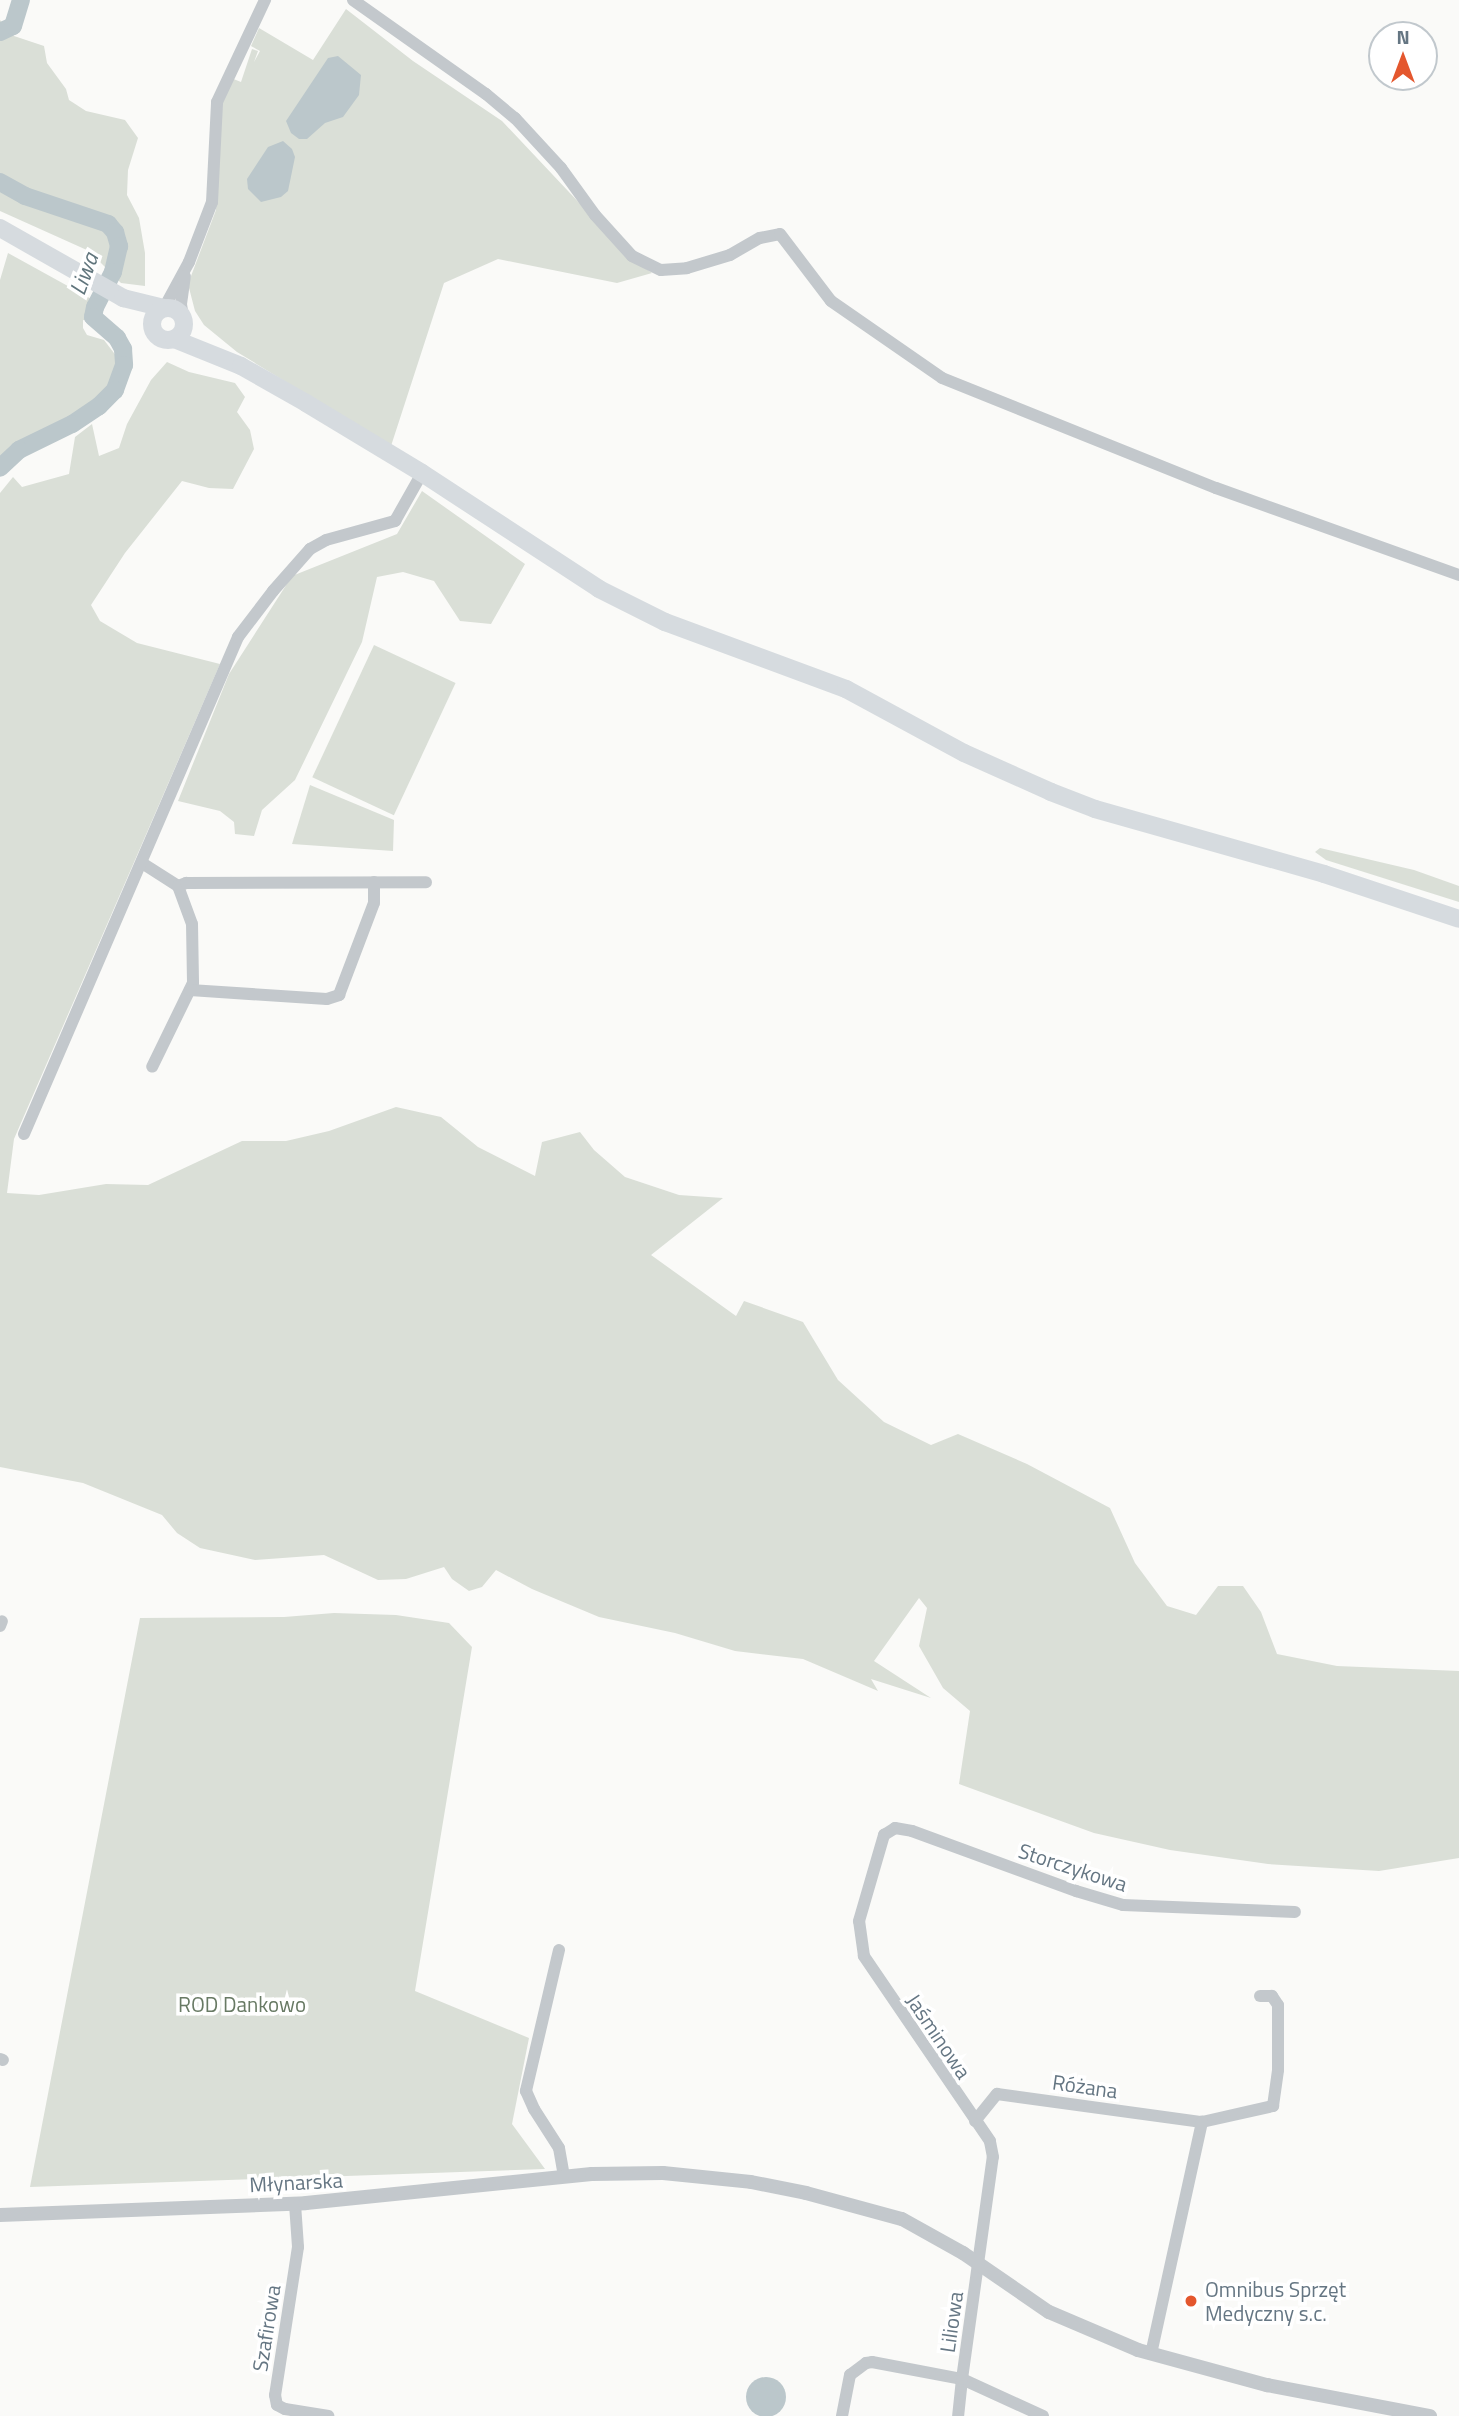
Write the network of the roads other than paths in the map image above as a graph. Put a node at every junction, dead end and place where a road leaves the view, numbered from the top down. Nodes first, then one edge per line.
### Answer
1 (265, 0) edge
2 (353, 0) edge
3 (0, 228) edge
4 (188, 262) junction
5 (123, 298) junction
6 (164, 308) junction
7 (183, 317) junction
8 (152, 324) junction
9 (174, 338) junction
10 (240, 366) junction
11 (422, 473) junction
12 (1459, 575) edge
13 (142, 863) junction
14 (374, 882) junction
15 (426, 882) dead end
16 (178, 886) junction
17 (1459, 919) edge
18 (190, 990) junction
19 (152, 1067) dead end
20 (24, 1134) dead end
21 (888, 1829) joint
22 (1295, 1912) dead end
23 (559, 1950) dead end
24 (1260, 1996) dead end
25 (975, 2121) junction
26 (1202, 2122) junction
27 (564, 2177) junction
28 (295, 2204) junction
29 (0, 2215) edge
30 (978, 2264) junction
31 (1151, 2354) junction
32 (962, 2379) junction
33 (328, 2416) edge
34 (842, 2416) edge
35 (958, 2416) edge
36 (1043, 2416) edge
37 (1430, 2416) edge

1 - 4 street
2 - 12 street
3 - 5 main road
4 - 6 street
4 - 7 street
5 - 6 main road
5 - 8 main road
6 - 7 main road
6 - 8 main road
7 - 9 main road
7 - 10 main road
8 - 9 main road
9 - 10 main road
10 - 11 main road
11 - 13 street
11 - 17 main road
13 - 16 street
13 - 20 street
14 - 15 street
14 - 16 street
14 - 18 street
16 - 18 street
18 - 19 street
21 - 22 street, Storczykowa
21 - 25 street, Jaśminowa
23 - 27 street
24 - 26 street, Różana
25 - 26 street, Różana
25 - 30 street, Jaśminowa
26 - 31 street
27 - 28 street, Młynarska
27 - 30 street, Młynarska
28 - 29 street, Młynarska
28 - 33 street, Szafirowa
30 - 31 street, Młynarska
30 - 32 street, Liliowa
31 - 37 street, Młynarska
32 - 34 street
32 - 35 street
32 - 36 street, Liliowa

